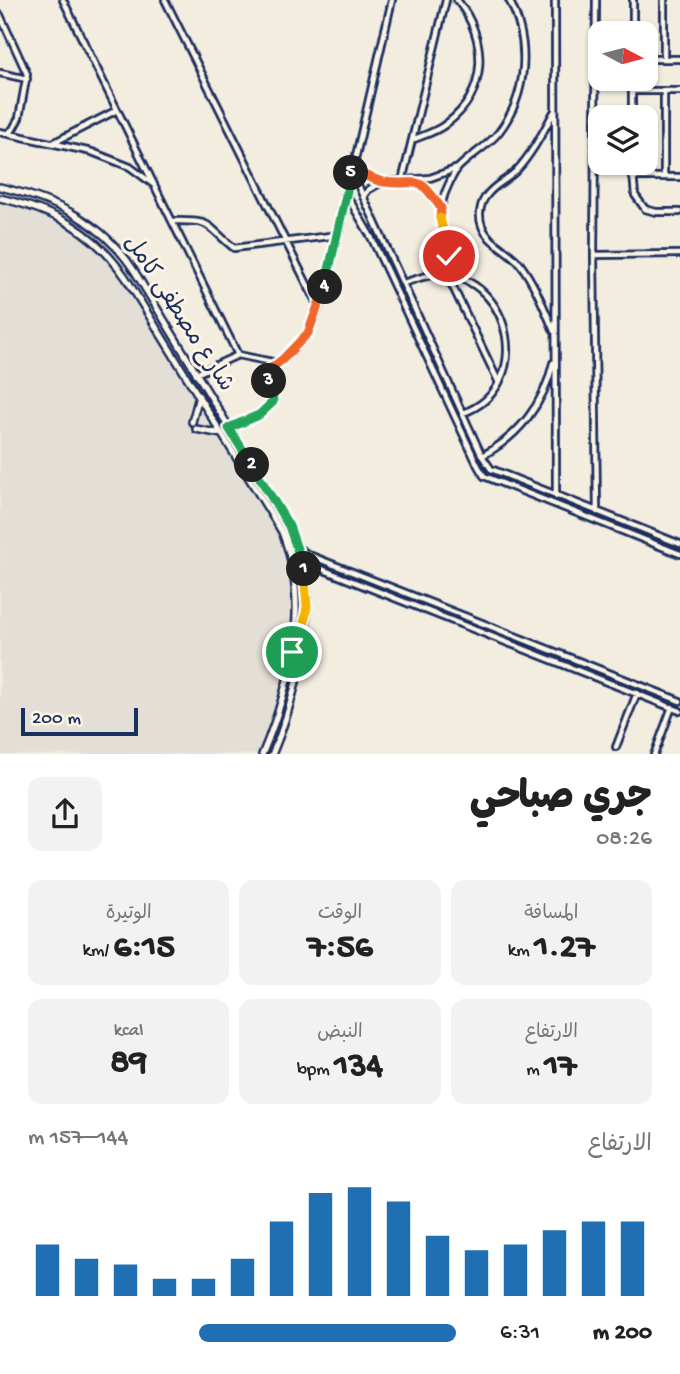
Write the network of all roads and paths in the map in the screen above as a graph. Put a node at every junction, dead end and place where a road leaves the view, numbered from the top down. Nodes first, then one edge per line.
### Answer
1 (63, 0) edge
2 (165, 0) edge
3 (392, 0) edge
4 (446, 0) edge
5 (457, 0) edge
6 (509, 0) edge
7 (555, 0) edge
8 (596, 0) edge
9 (633, 0) edge
10 (664, 0) edge
11 (0, 15) edge
12 (633, 21) edge
13 (658, 59) edge
14 (664, 59) junction
15 (680, 59) edge
16 (0, 73) edge
17 (27, 79) junction
18 (658, 90) edge
19 (664, 90) junction
20 (680, 90) edge
21 (632, 91) edge
22 (632, 105) edge
23 (556, 109) junction
24 (117, 110) junction
25 (0, 132) edge
26 (7, 133) junction
27 (411, 140) junction
28 (52, 144) junction
29 (458, 168) junction
30 (352, 171) junction
31 (632, 177) joint
32 (664, 177) junction
33 (680, 177) edge
34 (402, 181) junction
35 (415, 181) junction
36 (383, 182) junction
37 (153, 185) junction
38 (0, 187) edge
39 (28, 194) junction
40 (346, 194) junction
41 (363, 197) junction
42 (0, 198) edge
43 (26, 204) junction
44 (441, 208) junction
45 (680, 212) edge
46 (172, 221) junction
47 (338, 235) junction
48 (286, 240) junction
49 (680, 254) edge
50 (594, 255) junction
51 (449, 256) junction
52 (441, 274) junction
53 (466, 280) junction
54 (403, 283) junction
55 (319, 308) junction
56 (556, 335) junction
57 (556, 353) junction
58 (238, 355) junction
59 (277, 363) junction
60 (196, 374) junction
61 (500, 383) junction
62 (199, 396) junction
63 (217, 407) junction
64 (209, 412) junction
65 (221, 414) junction
66 (463, 414) junction
67 (213, 419) junction
68 (192, 422) dead end
69 (229, 428) junction
70 (195, 429) dead end
71 (222, 434) junction
72 (482, 456) junction
73 (556, 496) junction
74 (597, 512) junction
75 (680, 544) edge
76 (298, 548) junction
77 (680, 554) edge
78 (303, 566) junction
79 (290, 663) junction
80 (298, 665) junction
81 (637, 693) junction
82 (680, 701) edge
83 (672, 707) junction
84 (680, 710) edge
85 (616, 747) dead end
86 (262, 754) edge
87 (272, 754) edge
88 (654, 754) edge

1 - 24 street
2 - 48 street
3 - 30 street
4 - 27 street
5 - 27 street
6 - 29 street
7 - 23 street
8 - 50 street
9 - 12 street
10 - 14 street
11 - 17 street
13 - 14 street
14 - 15 street
16 - 17 street
17 - 26 street
18 - 19 street
19 - 20 street
19 - 32 street
21 - 22 street
23 - 56 street
23 - 56 street
24 - 28 street
24 - 37 street
25 - 26 street
26 - 28 street
27 - 34 street
28 - 37 street
29 - 35 street
29 - 44 street
30 - 36 street
30 - 40 street
30 - 41 street
31 - 32 street
31 - 45 street
32 - 33 street
34 - 35 street
34 - 36 street
35 - 44 street
36 - 41 street
37 - 46 street
38 - 39 street, شارع مصطفى كامل
39 - 43 street
39 - 60 street, شارع مصطفى كامل
40 - 47 street
40 - 77 street
41 - 54 street
42 - 43 street, شارع مصطفى كامل
43 - 62 street, شارع مصطفى كامل
44 - 51 street
46 - 48 street
46 - 58 street
47 - 48 street
47 - 55 street
48 - 55 street
49 - 50 street
50 - 74 street
51 - 52 street
51 - 53 street
52 - 53 street
52 - 54 street
52 - 61 street
53 - 61 street
54 - 66 street
55 - 59 street
56 - 57 street
57 - 72 street
57 - 73 street
58 - 59 street
58 - 60 street
59 - 69 street
60 - 63 street, شارع مصطفى كامل
61 - 66 street
62 - 64 street, شارع مصطفى كامل
62 - 68 street
63 - 64 street
63 - 65 street, شارع مصطفى كامل
64 - 67 street, شارع مصطفى كامل
65 - 67 street
65 - 69 street, شارع مصطفى كامل
66 - 72 street
67 - 71 street, شارع مصطفى كامل
69 - 76 street, شارع مصطفى كامل
70 - 71 street
71 - 79 street, شارع مصطفى كامل
72 - 73 street
73 - 74 street
74 - 75 street
76 - 78 street, شارع مصطفى كامل
76 - 82 street
78 - 80 street, شارع مصطفى كامل
78 - 81 street
79 - 80 street
79 - 86 street, شارع مصطفى كامل
80 - 87 street, شارع مصطفى كامل
81 - 83 street
81 - 85 street
83 - 84 street
83 - 88 street

